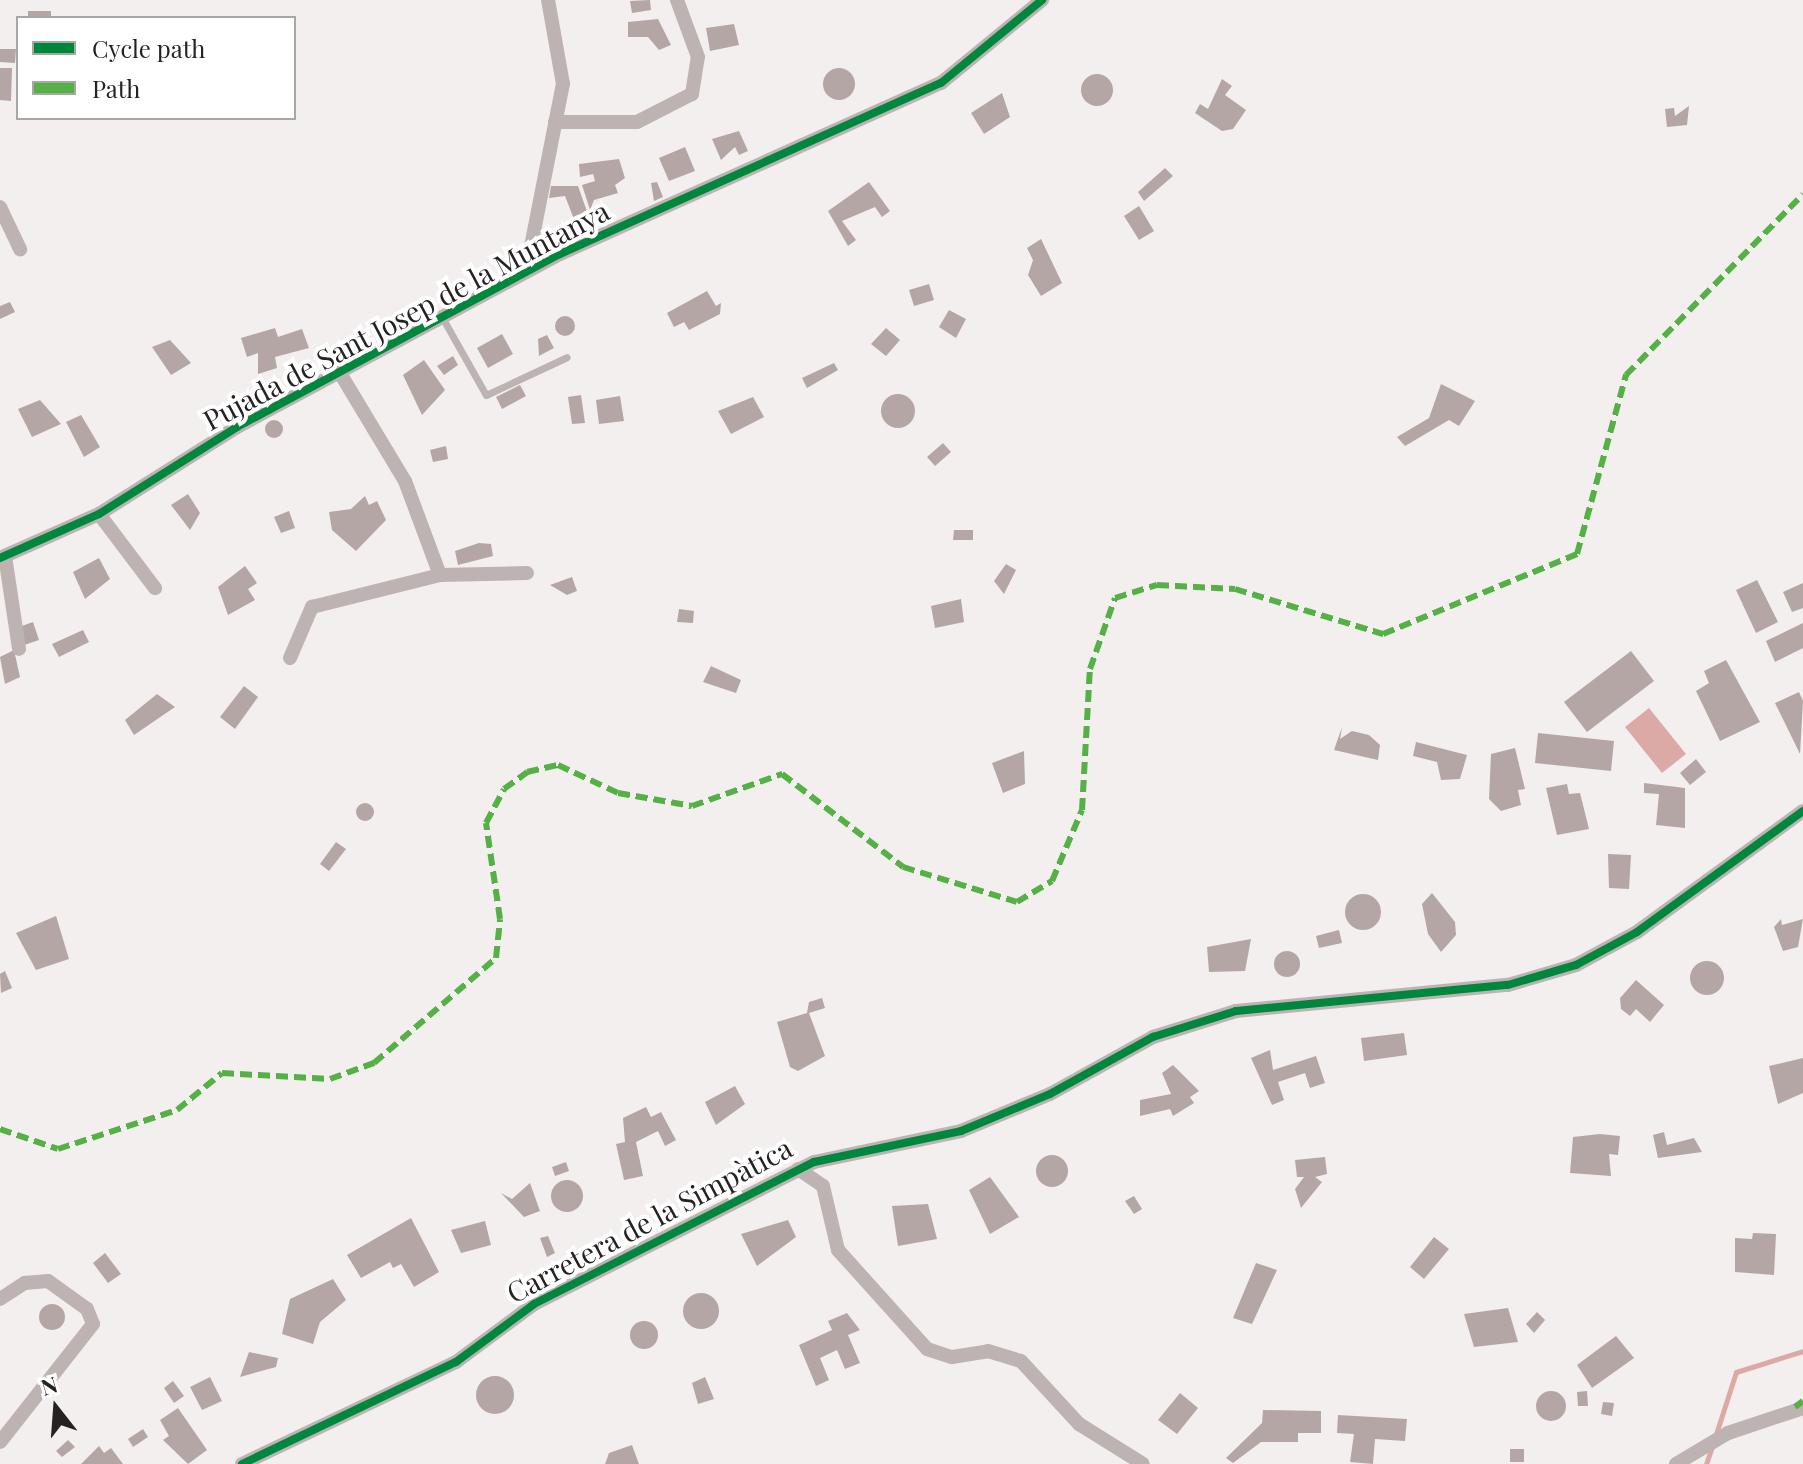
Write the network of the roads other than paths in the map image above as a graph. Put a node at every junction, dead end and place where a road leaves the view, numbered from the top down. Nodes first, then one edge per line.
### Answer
1 (548, 0) edge
2 (677, 0) edge
3 (1042, 0) edge
4 (555, 122) junction
5 (0, 207) edge
6 (20, 249) dead end
7 (526, 272) junction
8 (443, 319) junction
9 (567, 357) dead end
10 (340, 373) junction
11 (99, 514) junction
12 (3, 557) edge
13 (527, 573) dead end
14 (440, 575) junction
15 (155, 588) dead end
16 (19, 649) dead end
17 (290, 658) dead end
18 (1803, 811) edge
19 (798, 1169) junction
20 (0, 1299) edge
21 (1803, 1408) edge
22 (0, 1442) edge
23 (242, 1464) edge
24 (1143, 1464) edge
25 (1676, 1464) edge

1 - 4 street
2 - 4 street
3 - 7 street, Pujada de Sant Josep de la Muntanya
4 - 7 street
5 - 6 street
7 - 8 street, Pujada de Sant Josep de la Muntanya
8 - 9 lane
8 - 10 street, Pujada de Sant Josep de la Muntanya
10 - 11 street, Pujada de Sant Josep de la Muntanya
10 - 14 street
11 - 12 street, Pujada de Sant Josep de la Muntanya
11 - 15 street
12 - 16 street
13 - 14 street
14 - 17 street
18 - 19 street, Carretera de la Simpàtica
19 - 23 street, Carretera de la Simpàtica
19 - 24 street
20 - 22 street
21 - 25 street

